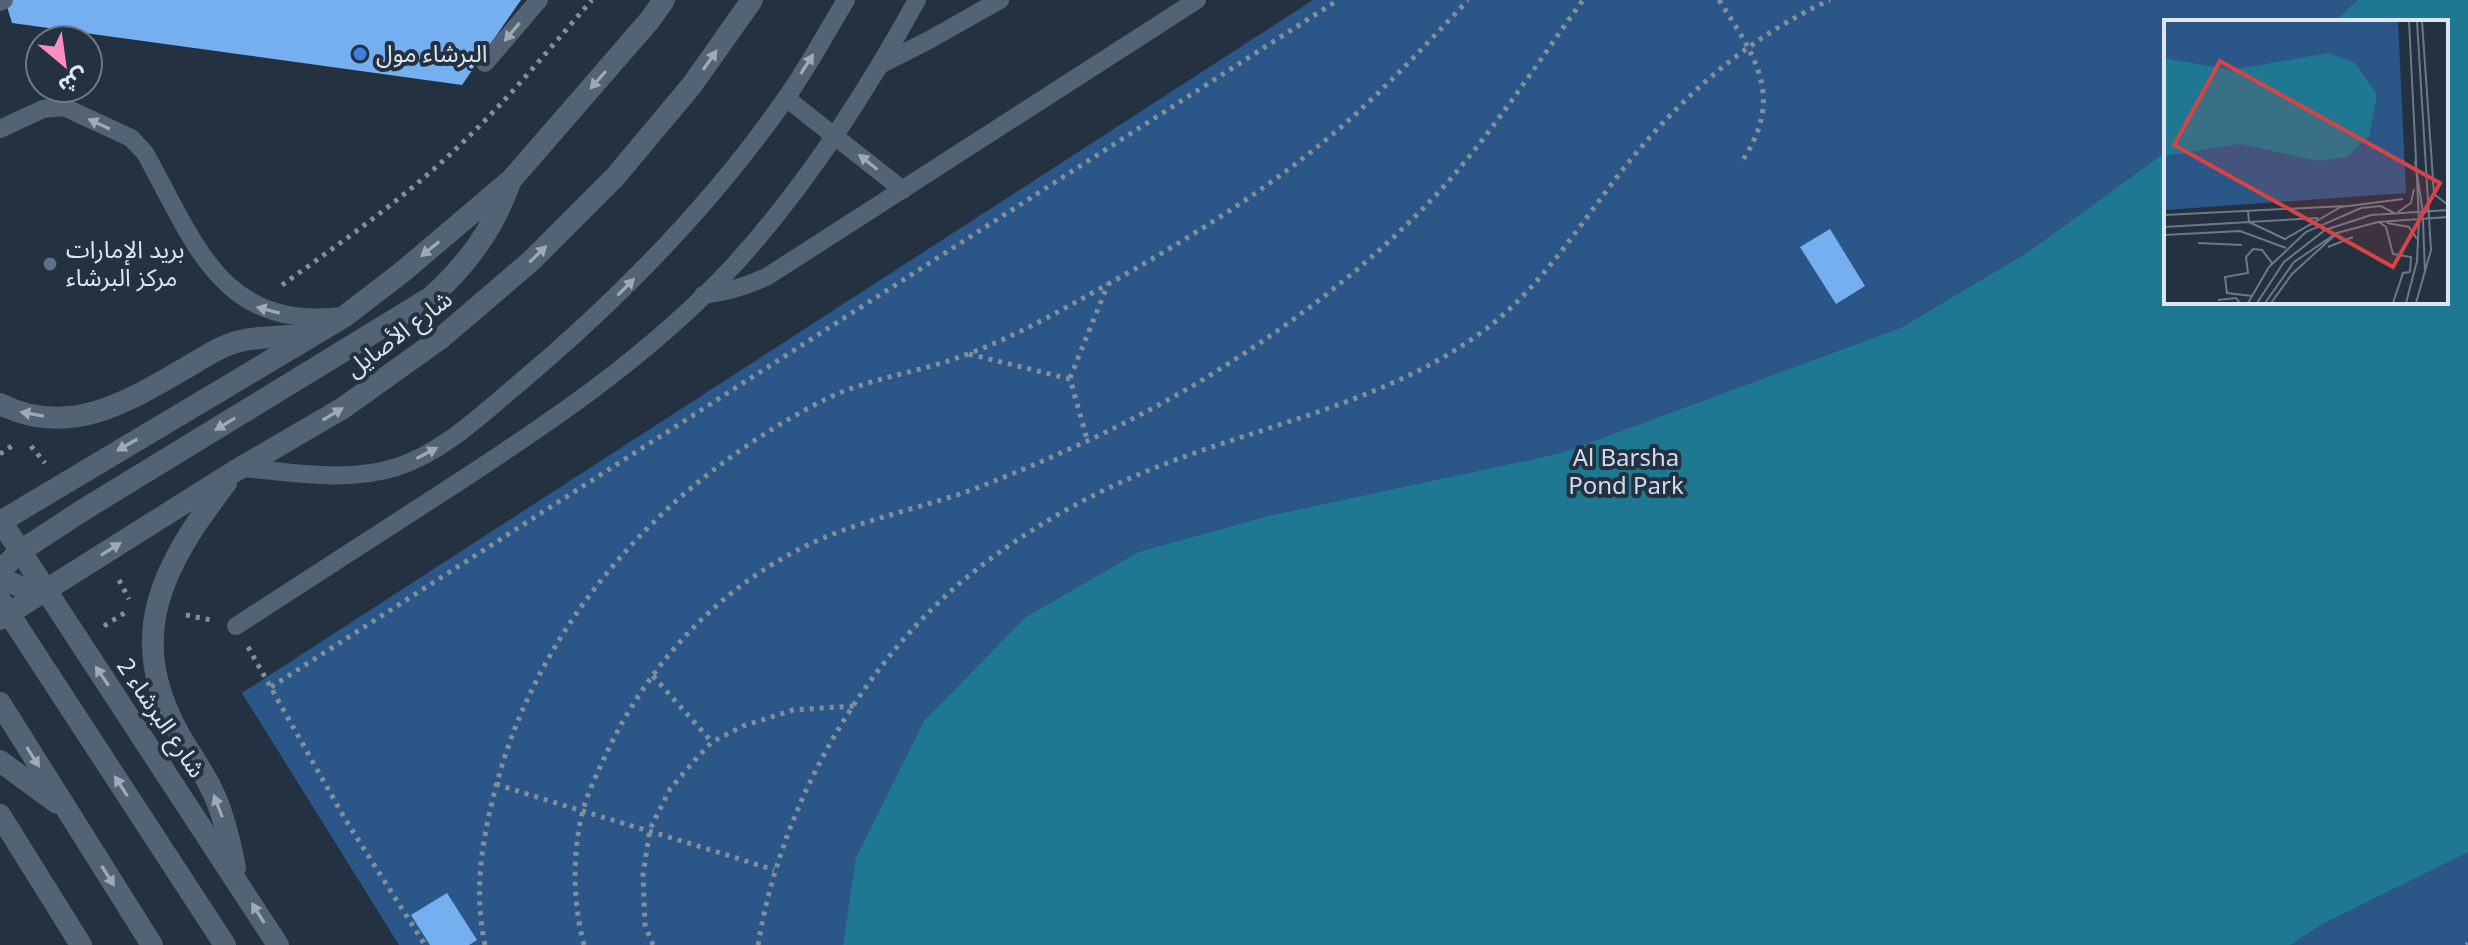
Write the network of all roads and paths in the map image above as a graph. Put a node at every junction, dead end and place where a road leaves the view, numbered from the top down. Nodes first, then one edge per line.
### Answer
1 (539, 0) edge
2 (664, 0) edge
3 (752, 0) edge
4 (846, 0) edge
5 (917, 0) edge
6 (1000, 0) edge
7 (1197, 0) edge
8 (1338, 0) edge
9 (1468, 0) edge
10 (1583, 0) edge
11 (1719, 0) edge
12 (1830, 0) edge
13 (650, 10) edge
14 (1748, 45) junction
15 (485, 63) dead end
16 (880, 65) junction
17 (786, 98) junction
18 (0, 129) edge
19 (834, 134) junction
20 (1740, 164) dead end
21 (511, 180) junction
22 (903, 190) junction
23 (1109, 283) junction
24 (703, 295) junction
25 (345, 316) junction
26 (315, 334) junction
27 (968, 354) junction
28 (1070, 379) junction
29 (0, 404) edge
30 (24, 437) dead end
31 (1087, 439) junction
32 (0, 454) edge
33 (238, 470) junction
34 (0, 522) edge
35 (19, 552) junction
36 (0, 571) edge
37 (0, 578) edge
38 (45, 590) junction
39 (3, 611) edge
40 (236, 626) joint
41 (653, 676) junction
42 (271, 687) junction
43 (0, 703) edge
44 (855, 706) junction
45 (712, 742) junction
46 (0, 761) edge
47 (496, 784) junction
48 (67, 810) junction
49 (582, 812) junction
50 (0, 815) edge
51 (650, 829) junction
52 (774, 870) junction
53 (238, 881) junction
54 (81, 945) edge
55 (152, 945) edge
56 (225, 945) edge
57 (278, 945) edge
58 (425, 945) edge
59 (485, 945) edge
60 (584, 945) edge
61 (653, 945) edge
62 (758, 945) edge

1 -> 15 lane
2 - 13 street, شارع الأصايل
33 -> 3 street, شارع الأصايل
17 -> 4 lane
5 - 16 lane
6 - 16 lane
7 - 22 lane
8 - 42 path
9 - 23 path
10 - 31 path
11 - 14 path
12 - 14 path
13 -> 21 street, شارع الأصايل
14 - 20 path
14 - 44 path
16 - 19 lane
17 - 19 lane
33 -> 17 lane
25 -> 18 lane
22 -> 19 lane
19 - 24 lane
21 -> 25 street, شارع الأصايل
21 -> 35 street
22 - 24 lane
23 - 27 path
23 - 28 path
24 - 40 lane
25 - 26 street, شارع الأصايل
26 -> 29 street
26 -> 34 street, شارع الأصايل
27 - 28 path
27 - 47 path
28 - 31 path
30 - 32 path
31 - 41 path
38 -> 33 street, شارع الأصايل
53 -> 33 street
34 - 35 street, شارع البرشاء 2
35 - 36 street
35 - 38 street, شارع البرشاء 2
37 - 38 street
38 - 39 street, شارع الأصايل
53 -> 38 street, شارع البرشاء 2
56 -> 39 street
40 - 42 path
41 - 45 path
41 - 49 path
42 - 58 path
43 -> 48 street
44 - 45 path
44 - 52 path
45 - 51 path
46 - 48 street
47 - 49 path
47 - 59 path
48 -> 55 street
49 - 51 path
49 - 60 path
50 - 54 street
51 - 52 path
51 - 61 path
52 - 62 path
57 -> 53 street, شارع البرشاء 2

